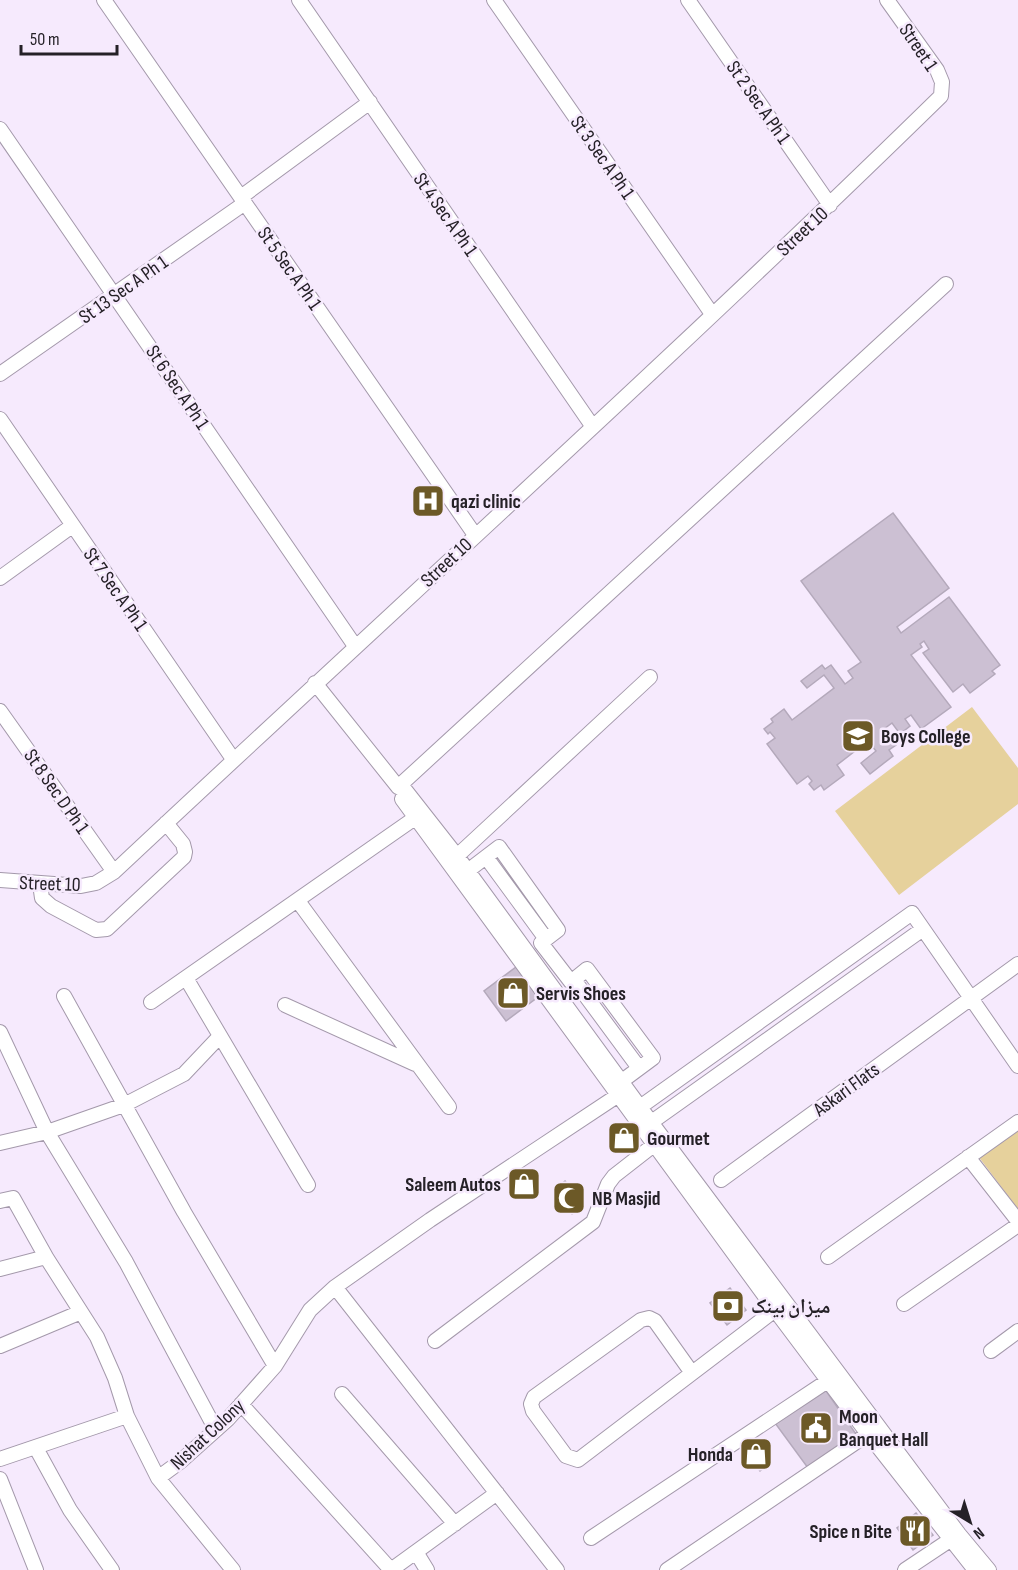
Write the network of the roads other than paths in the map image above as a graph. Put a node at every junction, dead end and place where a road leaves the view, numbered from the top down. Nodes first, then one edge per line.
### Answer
1 (104, 0) edge
2 (299, 0) edge
3 (494, 0) edge
4 (688, 0) edge
5 (887, 0) edge
6 (941, 96) joint
7 (370, 102) junction
8 (0, 129) edge
9 (243, 200) junction
10 (830, 205) junction
11 (946, 284) dead end
12 (115, 295) junction
13 (712, 314) junction
14 (0, 374) edge
15 (0, 419) edge
16 (593, 427) junction
17 (72, 526) junction
18 (475, 535) junction
19 (0, 578) edge
20 (355, 646) junction
21 (650, 677) dead end
22 (315, 683) junction
23 (0, 711) edge
24 (233, 759) junction
25 (398, 787) junction
26 (415, 818) junction
27 (166, 823) junction
28 (457, 856) junction
29 (114, 872) junction
30 (464, 874) junction
31 (0, 880) edge
32 (40, 884) junction
33 (298, 901) junction
34 (923, 930) junction
35 (1018, 964) edge
36 (558, 965) junction
37 (186, 978) junction
38 (541, 979) junction
39 (64, 996) dead end
40 (972, 998) junction
41 (151, 1002) dead end
42 (285, 1005) dead end
43 (779, 1008) junction
44 (790, 1023) junction
45 (0, 1032) edge
46 (220, 1036) junction
47 (5, 1052) edge
48 (417, 1065) junction
49 (1018, 1066) edge
50 (623, 1088) junction
51 (124, 1105) junction
52 (449, 1107) dead end
53 (636, 1110) junction
54 (1018, 1122) edge
55 (647, 1125) junction
56 (47, 1132) junction
57 (0, 1143) edge
58 (655, 1144) junction
59 (968, 1157) junction
60 (720, 1180) dead end
61 (308, 1185) dead end
62 (0, 1200) edge
63 (1018, 1223) edge
64 (46, 1257) junction
65 (828, 1257) dead end
66 (0, 1269) edge
67 (335, 1287) junction
68 (904, 1304) dead end
69 (776, 1310) junction
70 (81, 1312) junction
71 (1018, 1331) edge
72 (435, 1341) dead end
73 (0, 1346) edge
74 (991, 1351) dead end
75 (275, 1366) junction
76 (692, 1374) junction
77 (829, 1380) junction
78 (342, 1394) dead end
79 (241, 1404) junction
80 (127, 1416) junction
81 (216, 1430) junction
82 (868, 1434) junction
83 (36, 1448) junction
84 (0, 1459) edge
85 (158, 1478) junction
86 (0, 1479) edge
87 (496, 1494) junction
88 (455, 1524) junction
89 (955, 1537) junction
90 (591, 1538) dead end
91 (416, 1552) junction
92 (36, 1570) edge
93 (112, 1570) edge
94 (233, 1570) edge
95 (391, 1570) edge
96 (427, 1570) edge
97 (557, 1570) edge
98 (667, 1570) edge
99 (905, 1570) edge
100 (975, 1570) edge
101 (989, 1570) edge

1 - 9 street, St 5 Sec A Ph 1
2 - 7 street, St 4 Sec A Ph 1
3 - 13 street, St 3 Sec A Ph 1
4 - 10 street, St 2 Sec A Ph 1
5 - 6 street, Street 1
6 - 10 street, Street 10
7 - 9 street, St 13 Sec A Ph 1
7 - 16 street, St 4 Sec A Ph 1
8 - 12 street, St 6 Sec A Ph 1
9 - 12 street, St 13 Sec A Ph 1
9 - 18 street, St 5 Sec A Ph 1
10 - 13 street, Street 10
11 - 25 street
12 - 14 street, St 13 Sec A Ph 1
12 - 20 street, St 6 Sec A Ph 1
13 - 16 street, Street 10
15 - 17 street, St 7 Sec A Ph 1
16 - 18 street, Street 10
17 - 19 street
17 - 24 street, St 7 Sec A Ph 1
18 - 20 street, Street 10
20 - 22 street, Street 10
21 - 28 street
22 - 24 street, Street 10
22 - 25 street
23 - 29 street, St 8 Sec D Ph 1
24 - 27 street, Street 10
25 - 26 street
25 - 28 street
26 - 30 street
26 - 33 street
27 - 29 street, Street 10
27 - 32 street
28 - 30 street
29 - 32 street, Street 10
30 - 36 street
30 - 38 street
31 - 32 street, Street 10
33 - 37 street
33 - 48 street
34 - 40 street
34 - 43 street
34 - 44 street
35 - 40 street, Askari Flats
36 - 38 street
36 - 50 street, Nishat Colony
37 - 41 street
37 - 46 street
38 - 50 street
39 - 51 street
40 - 49 street
40 - 60 street, Askari Flats
42 - 48 street
43 - 44 street
43 - 53 street
44 - 55 street
45 - 47 street
46 - 51 street
46 - 61 street
47 - 56 street
48 - 52 street
50 - 53 street
50 - 67 street, Nishat Colony
51 - 56 street
51 - 75 street
53 - 55 street
54 - 59 street
55 - 58 street
55 - 89 street
56 - 57 street
56 - 81 street
58 - 69 street
58 - 72 street
59 - 63 street
59 - 65 street
62 - 64 street, Nishat Colony
63 - 68 street
64 - 66 street
64 - 70 street, Nishat Colony
67 - 75 street, Nishat Colony
67 - 87 street
69 - 76 street
69 - 77 street
70 - 73 street
70 - 80 street, Nishat Colony
71 - 74 street
75 - 79 street, Nishat Colony
76 - 76 street
77 - 82 street
77 - 90 street
78 - 88 street
79 - 81 street, Nishat Colony
79 - 95 street
80 - 83 street
80 - 85 street, Nishat Colony
81 - 85 street, Nishat Colony
82 - 89 street
82 - 98 street
83 - 84 street
83 - 93 street
85 - 94 street
86 - 92 street
87 - 88 street
87 - 97 street
88 - 91 street
89 - 99 street
89 - 100 street
89 - 101 street
91 - 95 street
91 - 96 street

